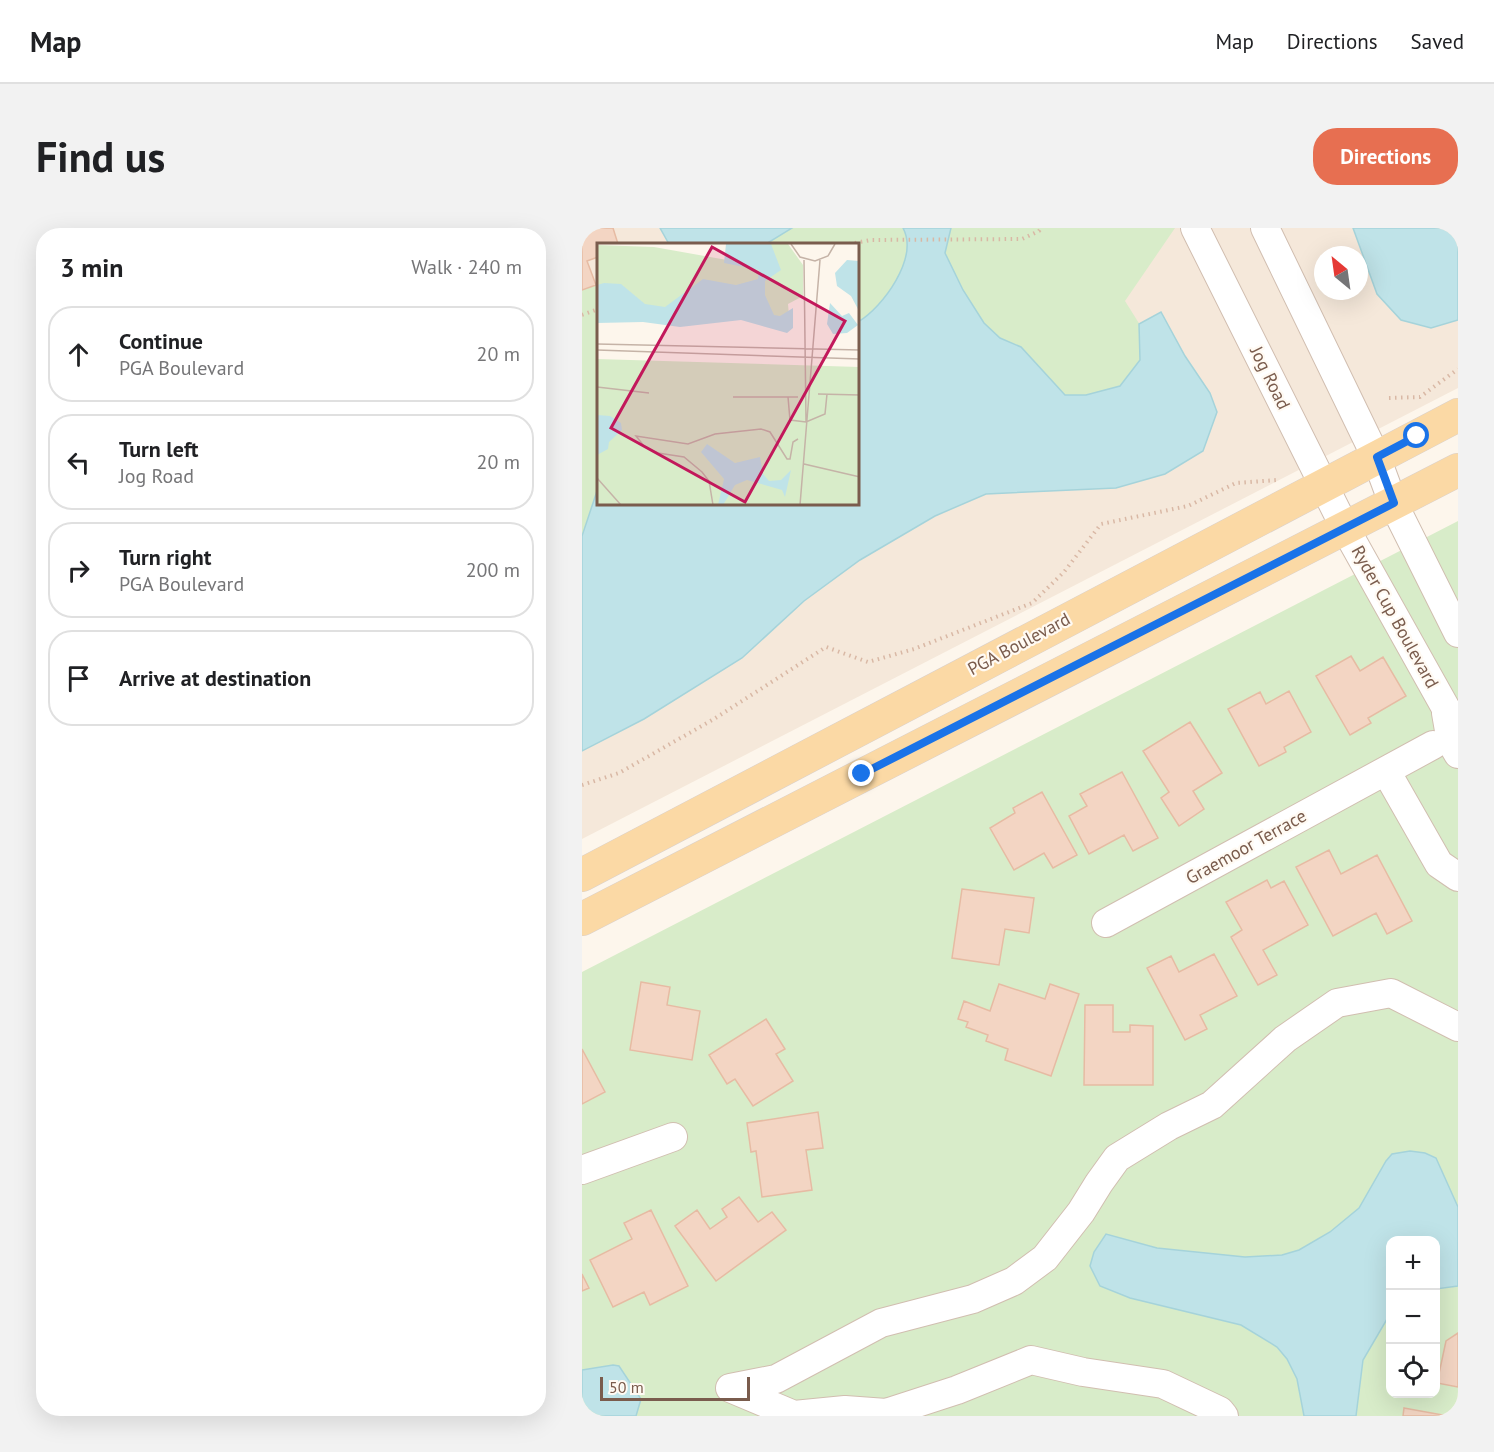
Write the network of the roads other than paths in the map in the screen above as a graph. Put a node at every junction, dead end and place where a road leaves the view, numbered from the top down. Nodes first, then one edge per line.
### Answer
1 (1195, 228) edge
2 (1265, 228) edge
3 (1458, 415) edge
4 (1377, 457) junction
5 (1458, 470) edge
6 (1323, 485) junction
7 (1394, 503) junction
8 (1345, 528) junction
9 (1458, 633) edge
10 (1451, 718) edge
11 (1446, 750) edge
12 (1386, 771) junction
13 (582, 875) edge
14 (1458, 877) edge
15 (582, 919) edge
16 (1106, 923) dead end
17 (1458, 1027) edge
18 (673, 1137) dead end
19 (582, 1170) edge
20 (1224, 1416) edge

1 - 6 street, Jog Road
2 - 4 street
3 - 4 main road, PGA Boulevard
4 - 6 main road, PGA Boulevard
4 - 7 street
5 - 7 main road
6 - 8 street, Jog Road
6 - 13 main road, PGA Boulevard
7 - 8 main road
7 - 9 street
8 - 10 street, Ryder Cup Boulevard
8 - 15 main road
10 - 11 street, Ryder Cup Boulevard
11 - 12 street, Graemoor Terrace
12 - 14 street
12 - 16 street, Graemoor Terrace
17 - 20 street
18 - 19 street

